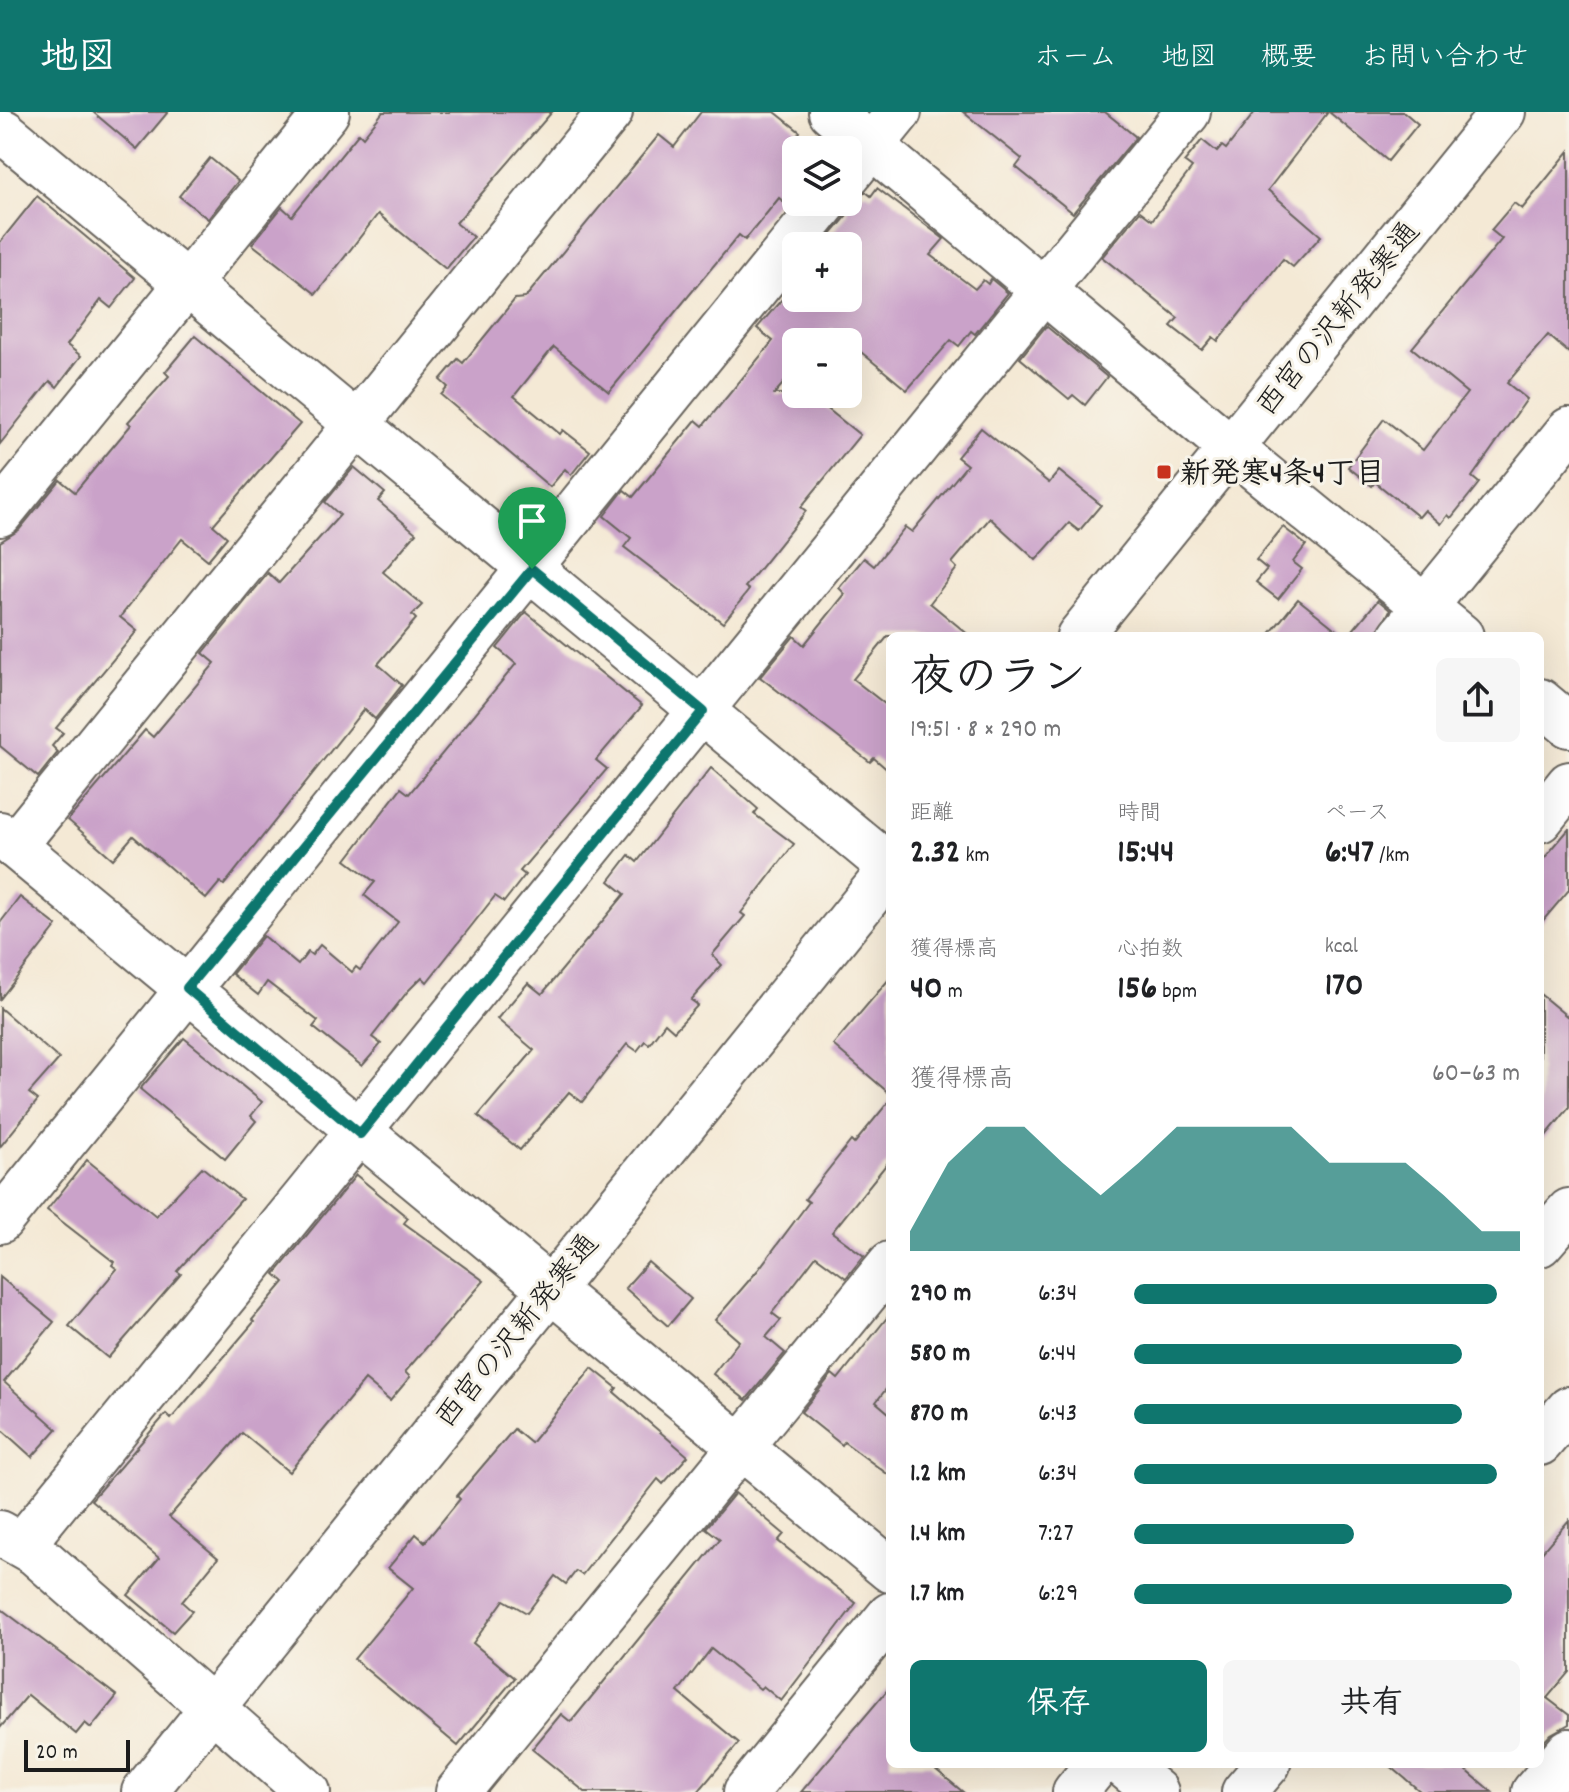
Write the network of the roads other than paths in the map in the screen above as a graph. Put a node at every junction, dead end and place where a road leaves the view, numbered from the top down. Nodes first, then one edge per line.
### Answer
1 (327, 112) edge
2 (610, 112) edge
3 (831, 112) edge
4 (899, 112) edge
5 (1188, 112) edge
6 (1503, 112) edge
7 (8, 127) edge
8 (846, 136) edge
9 (862, 158) edge
10 (862, 161) edge
11 (815, 216) edge
12 (188, 285) junction
13 (1044, 288) junction
14 (356, 421) junction
15 (1569, 430) edge
16 (1231, 448) junction
17 (0, 514) edge
18 (532, 569) junction
19 (1413, 621) edge
20 (1082, 632) edge
21 (1448, 632) edge
22 (1544, 704) edge
23 (703, 711) junction
24 (1569, 725) edge
25 (1569, 784) edge
26 (1544, 815) edge
27 (7, 840) edge
28 (886, 866) edge
29 (886, 874) edge
30 (187, 988) junction
31 (360, 1134) junction
32 (1569, 1211) edge
33 (0, 1221) edge
34 (1544, 1239) edge
35 (886, 1269) edge
36 (548, 1290) junction
37 (740, 1447) junction
38 (11, 1539) edge
39 (886, 1567) edge
40 (886, 1620) edge
41 (212, 1710) junction
42 (1569, 1751) edge
43 (1095, 1768) edge
44 (1127, 1768) edge
45 (1265, 1768) edge
46 (144, 1792) edge
47 (308, 1792) edge
48 (458, 1792) edge
49 (746, 1792) edge
50 (1075, 1792) edge
51 (1156, 1792) edge
52 (1244, 1792) edge
53 (1534, 1792) edge

1 - 12 street
2 - 14 street
3 - 8 street
4 - 9 street
5 - 13 street
6 - 16 street, 西宮の沢新発寒通
7 - 12 street
10 - 13 street
11 - 18 street
12 - 14 street
12 - 17 street
13 - 16 street
13 - 23 street
14 - 18 street
14 - 27 street
15 - 19 street
16 - 19 street
16 - 20 street, 西宮の沢新発寒通
18 - 23 street
18 - 30 street
19 - 21 street
22 - 24 street
23 - 28 street
23 - 31 street
25 - 26 street
27 - 30 street
29 - 36 street, 西宮の沢新発寒通
30 - 31 street
30 - 33 street
31 - 36 street
31 - 38 street
32 - 34 street
35 - 37 street
36 - 37 street
36 - 41 street, 西宮の沢新発寒通
37 - 39 street
37 - 48 street
38 - 41 street
40 - 49 street
41 - 46 street, 西宮の沢新発寒通
41 - 47 street
42 - 53 street
43 - 50 street
44 - 51 street
45 - 52 street

